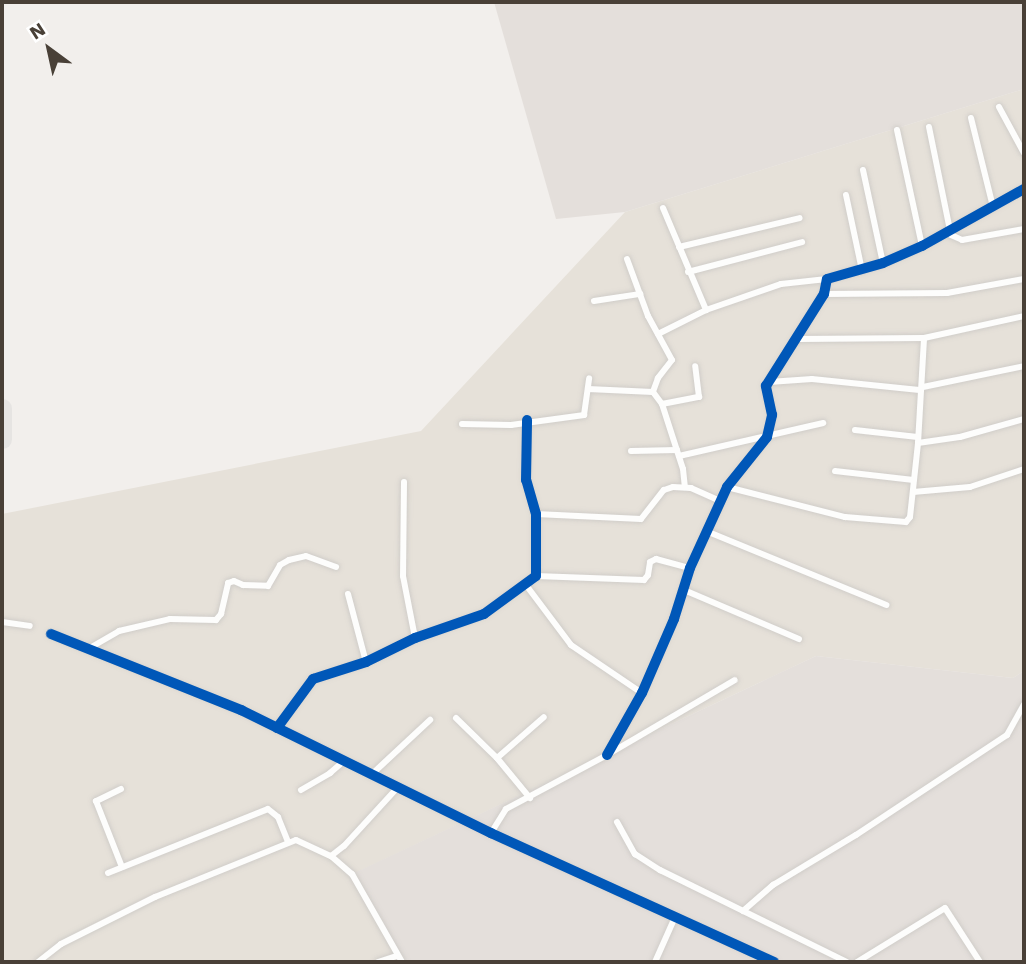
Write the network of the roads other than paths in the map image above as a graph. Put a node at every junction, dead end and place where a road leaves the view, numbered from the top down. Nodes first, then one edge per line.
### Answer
1 (999, 107) dead end
2 (971, 118) dead end
3 (929, 127) dead end
4 (897, 130) dead end
5 (1024, 153) edge
6 (863, 170) dead end
7 (1024, 189) edge
8 (846, 195) dead end
9 (993, 207) junction
10 (663, 208) dead end
11 (800, 218) dead end
12 (1024, 229) edge
13 (953, 230) junction
14 (802, 242) dead end
15 (922, 246) junction
16 (679, 247) junction
17 (627, 259) dead end
18 (883, 263) junction
19 (862, 270) junction
20 (688, 272) junction
21 (827, 279) junction
22 (1024, 279) edge
23 (824, 293) junction
24 (640, 294) junction
25 (594, 301) dead end
26 (706, 310) junction
27 (1024, 316) edge
28 (658, 334) junction
29 (925, 338) junction
30 (798, 339) junction
31 (695, 366) dead end
32 (1024, 366) edge
33 (589, 378) dead end
34 (769, 382) junction
35 (588, 389) junction
36 (921, 389) junction
37 (653, 392) junction
38 (662, 404) junction
39 (1024, 419) edge
40 (527, 420) junction
41 (823, 423) dead end
42 (462, 424) dead end
43 (855, 430) dead end
44 (767, 438) junction
45 (918, 440) junction
46 (631, 451) dead end
47 (678, 453) junction
48 (1024, 469) edge
49 (835, 471) dead end
50 (913, 480) junction
51 (404, 482) dead end
52 (727, 486) junction
53 (685, 487) junction
54 (913, 492) junction
55 (720, 501) junction
56 (536, 514) junction
57 (706, 531) junction
58 (336, 567) dead end
59 (690, 568) junction
60 (536, 576) junction
61 (526, 585) junction
62 (684, 590) junction
63 (348, 594) dead end
64 (886, 605) dead end
65 (2, 622) edge
66 (30, 626) dead end
67 (51, 634) dead end
68 (415, 638) junction
69 (799, 639) dead end
70 (89, 649) junction
71 (366, 662) junction
72 (735, 680) dead end
73 (642, 693) junction
74 (1024, 704) edge
75 (544, 717) dead end
76 (456, 718) dead end
77 (429, 720) dead end
78 (277, 728) junction
79 (607, 755) junction
80 (497, 758) junction
81 (344, 761) junction
82 (371, 775) junction
83 (398, 787) junction
84 (121, 789) dead end
85 (301, 790) dead end
86 (530, 799) junction
87 (617, 822) dead end
88 (491, 833) junction
89 (288, 842) junction
90 (331, 856) junction
91 (122, 867) junction
92 (108, 873) dead end
93 (743, 911) junction
94 (675, 917) junction
95 (399, 959) edge
96 (38, 962) edge
97 (378, 962) edge
98 (655, 962) edge
99 (774, 962) edge
100 (847, 962) edge
101 (857, 962) edge
102 (980, 962) edge

1 - 5 street
2 - 9 street
3 - 13 street
4 - 15 street
6 - 18 street
7 - 9 street
8 - 19 street
9 - 13 street
10 - 16 street
11 - 16 street
12 - 13 street
13 - 15 street
14 - 20 street
15 - 18 street
16 - 20 street
17 - 24 street
18 - 19 street
19 - 21 street
20 - 26 street
21 - 23 street
21 - 26 street
22 - 23 street
23 - 30 street
24 - 25 street
24 - 28 street
26 - 28 street
27 - 29 street
28 - 37 street
29 - 30 street
29 - 36 street
30 - 34 street
31 - 38 street
32 - 36 street
33 - 35 street
34 - 36 street
34 - 44 street
35 - 37 street
35 - 40 street
36 - 45 street
37 - 38 street
38 - 47 street
39 - 45 street
40 - 42 street
40 - 56 street
41 - 44 street
43 - 45 street
44 - 47 street
44 - 52 street
45 - 50 street
46 - 47 street
47 - 53 street
48 - 54 street
49 - 50 street
50 - 54 street
51 - 68 street
52 - 54 street
52 - 55 street
53 - 55 street
53 - 56 street
55 - 57 street
56 - 60 street
57 - 59 street
57 - 64 street
58 - 70 street
59 - 60 street
59 - 62 street
60 - 61 street
61 - 68 street
61 - 73 street
62 - 69 street
62 - 73 street
63 - 71 street
65 - 66 street
67 - 70 street
68 - 71 street
70 - 78 street
71 - 78 street
72 - 79 street
73 - 79 street
74 - 93 street
75 - 80 street
76 - 80 street
77 - 82 street
78 - 81 street
79 - 86 street
80 - 86 street
81 - 82 street
81 - 85 street
82 - 83 street
83 - 88 street
83 - 90 street
84 - 91 street
86 - 88 street
87 - 93 street
88 - 94 street
89 - 90 street
89 - 91 street
89 - 96 street
90 - 95 street
91 - 92 street
93 - 100 street
94 - 98 street
94 - 99 street
95 - 97 street
101 - 102 street

